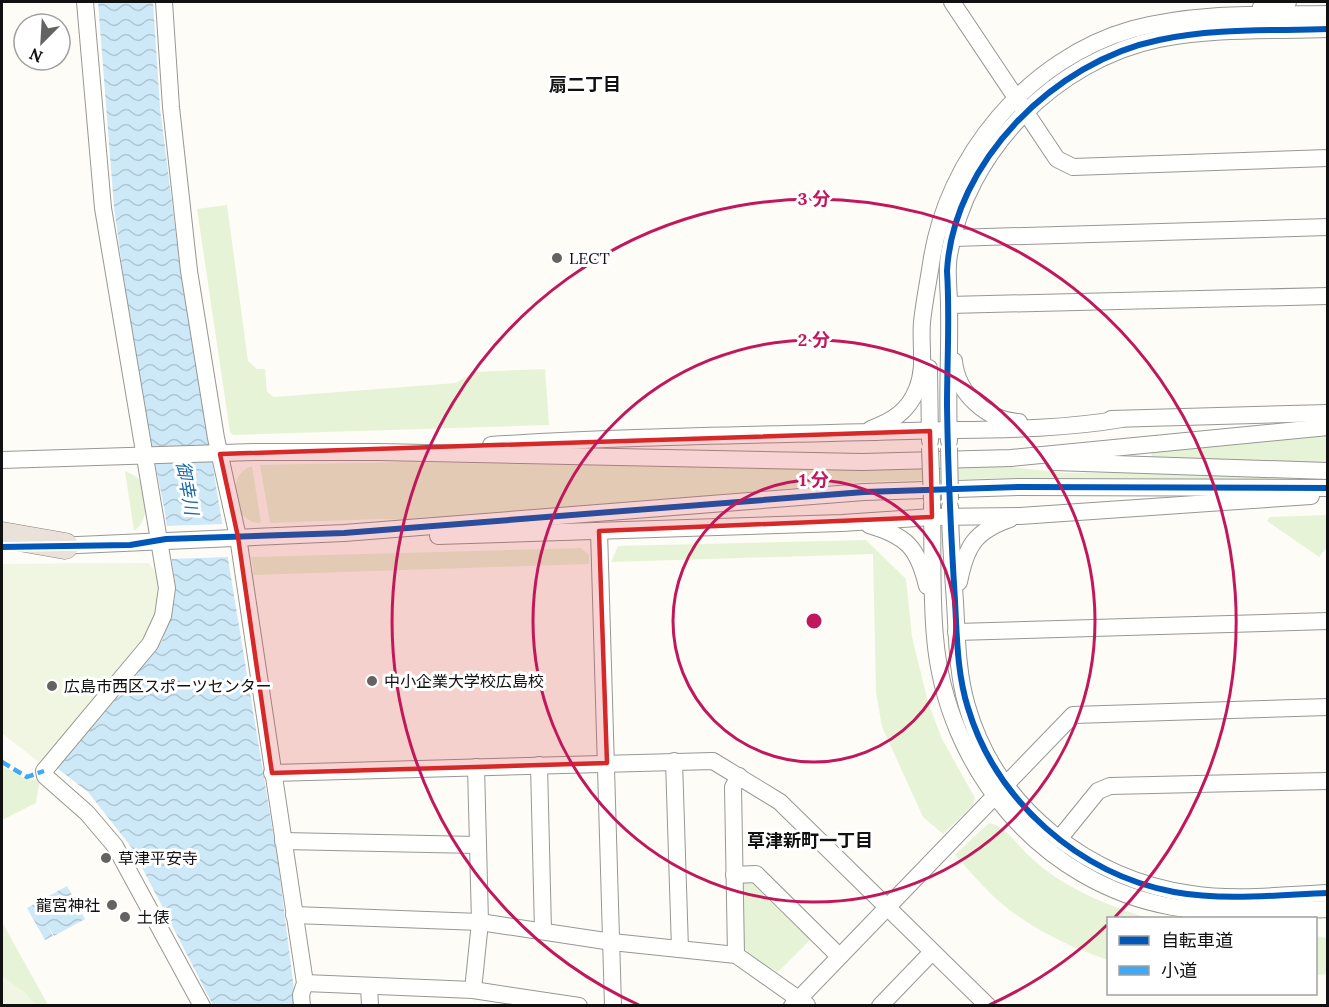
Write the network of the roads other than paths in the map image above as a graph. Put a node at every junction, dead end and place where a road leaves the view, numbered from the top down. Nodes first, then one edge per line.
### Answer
1 (85, 2) edge
2 (164, 2) edge
3 (952, 2) edge
4 (1288, 2) edge
5 (1328, 14) edge
6 (1222, 16) junction
7 (1328, 29) edge
8 (1017, 97) junction
9 (1026, 112) junction
10 (1328, 158) edge
11 (1328, 226) edge
12 (953, 238) junction
13 (1328, 296) edge
14 (927, 297) junction
15 (950, 305) junction
16 (948, 334) junction
17 (1328, 413) edge
18 (1122, 419) junction
19 (1328, 427) edge
20 (948, 430) junction
21 (930, 431) junction
22 (861, 433) junction
23 (379, 452) junction
24 (215, 454) junction
25 (148, 456) junction
26 (1011, 458) junction
27 (2, 460) edge
28 (1328, 471) edge
29 (1328, 488) edge
30 (1328, 494) edge
31 (950, 508) junction
32 (932, 509) junction
33 (1020, 516) junction
34 (842, 523) junction
35 (599, 531) junction
36 (344, 533) junction
37 (2, 535) edge
38 (232, 537) junction
39 (163, 540) junction
40 (65, 546) junction
41 (2, 547) edge
42 (955, 603) junction
43 (1328, 621) edge
44 (956, 632) junction
45 (934, 637) junction
46 (1328, 707) edge
47 (674, 761) junction
48 (607, 763) junction
49 (539, 765) junction
50 (476, 767) junction
51 (272, 773) junction
52 (739, 776) junction
53 (1328, 781) edge
54 (1006, 784) junction
55 (994, 797) junction
56 (1059, 839) junction
57 (283, 842) junction
58 (477, 845) junction
59 (734, 874) junction
60 (1328, 893) edge
61 (888, 908) junction
62 (1328, 909) edge
63 (294, 915) junction
64 (480, 922) junction
65 (543, 931) junction
66 (612, 942) junction
67 (680, 949) junction
68 (932, 952) junction
69 (736, 955) junction
70 (839, 956) junction
71 (304, 983) junction
72 (369, 986) junction
73 (473, 990) junction
74 (978, 1002) edge
75 (800, 1004) edge
76 (202, 1005) edge
77 (302, 1005) edge
78 (370, 1005) edge
79 (579, 1005) edge
80 (613, 1005) edge
81 (880, 1005) edge

1 - 25 street
2 - 24 street
3 - 8 street
4 - 6 street
5 - 6 street
6 - 8 street
7 - 9 street
8 - 9 street
8 - 14 street
9 - 10 street
9 - 12 street
11 - 12 street
12 - 15 street
13 - 15 street
14 - 21 street
14 - 22 street
15 - 16 street
16 - 18 street
16 - 20 street
17 - 18 street
18 - 20 street
19 - 26 street
20 - 21 street
20 - 31 street, bridge
21 - 22 street
21 - 32 street, bridge
22 - 23 street
23 - 24 street
23 - 26 street
24 - 25 street
24 - 38 street
25 - 27 street
25 - 39 street
26 - 28 street
29 - 36 street
30 - 33 street
31 - 32 street
31 - 33 street
31 - 42 street
32 - 34 street
32 - 45 street
33 - 42 street
34 - 35 street
34 - 45 street
35 - 36 street
35 - 48 street
36 - 38 street
37 - 40 highway
38 - 39 street
38 - 51 street
39 - 40 street
39 - 76 street
40 - 41 street
42 - 44 street
43 - 44 street
44 - 54 street
45 - 55 street
46 - 54 street
47 - 48 street
47 - 52 street
47 - 67 street
48 - 49 street
48 - 66 street
49 - 50 street
49 - 65 street
50 - 51 street
50 - 58 street
51 - 57 street
52 - 59 street
52 - 61 street
53 - 56 street
54 - 55 street
54 - 56 street
55 - 61 street
55 - 62 street
56 - 60 street
57 - 58 street
57 - 63 street
58 - 64 street
59 - 69 street
59 - 70 street
61 - 68 street
61 - 70 street
63 - 64 street
63 - 71 street
64 - 65 street
64 - 73 street
65 - 66 street
66 - 67 street
66 - 80 street
67 - 69 street
68 - 74 street
68 - 81 street
69 - 75 street
70 - 75 street
71 - 72 street
71 - 77 street
72 - 73 street
72 - 78 street
73 - 79 street

